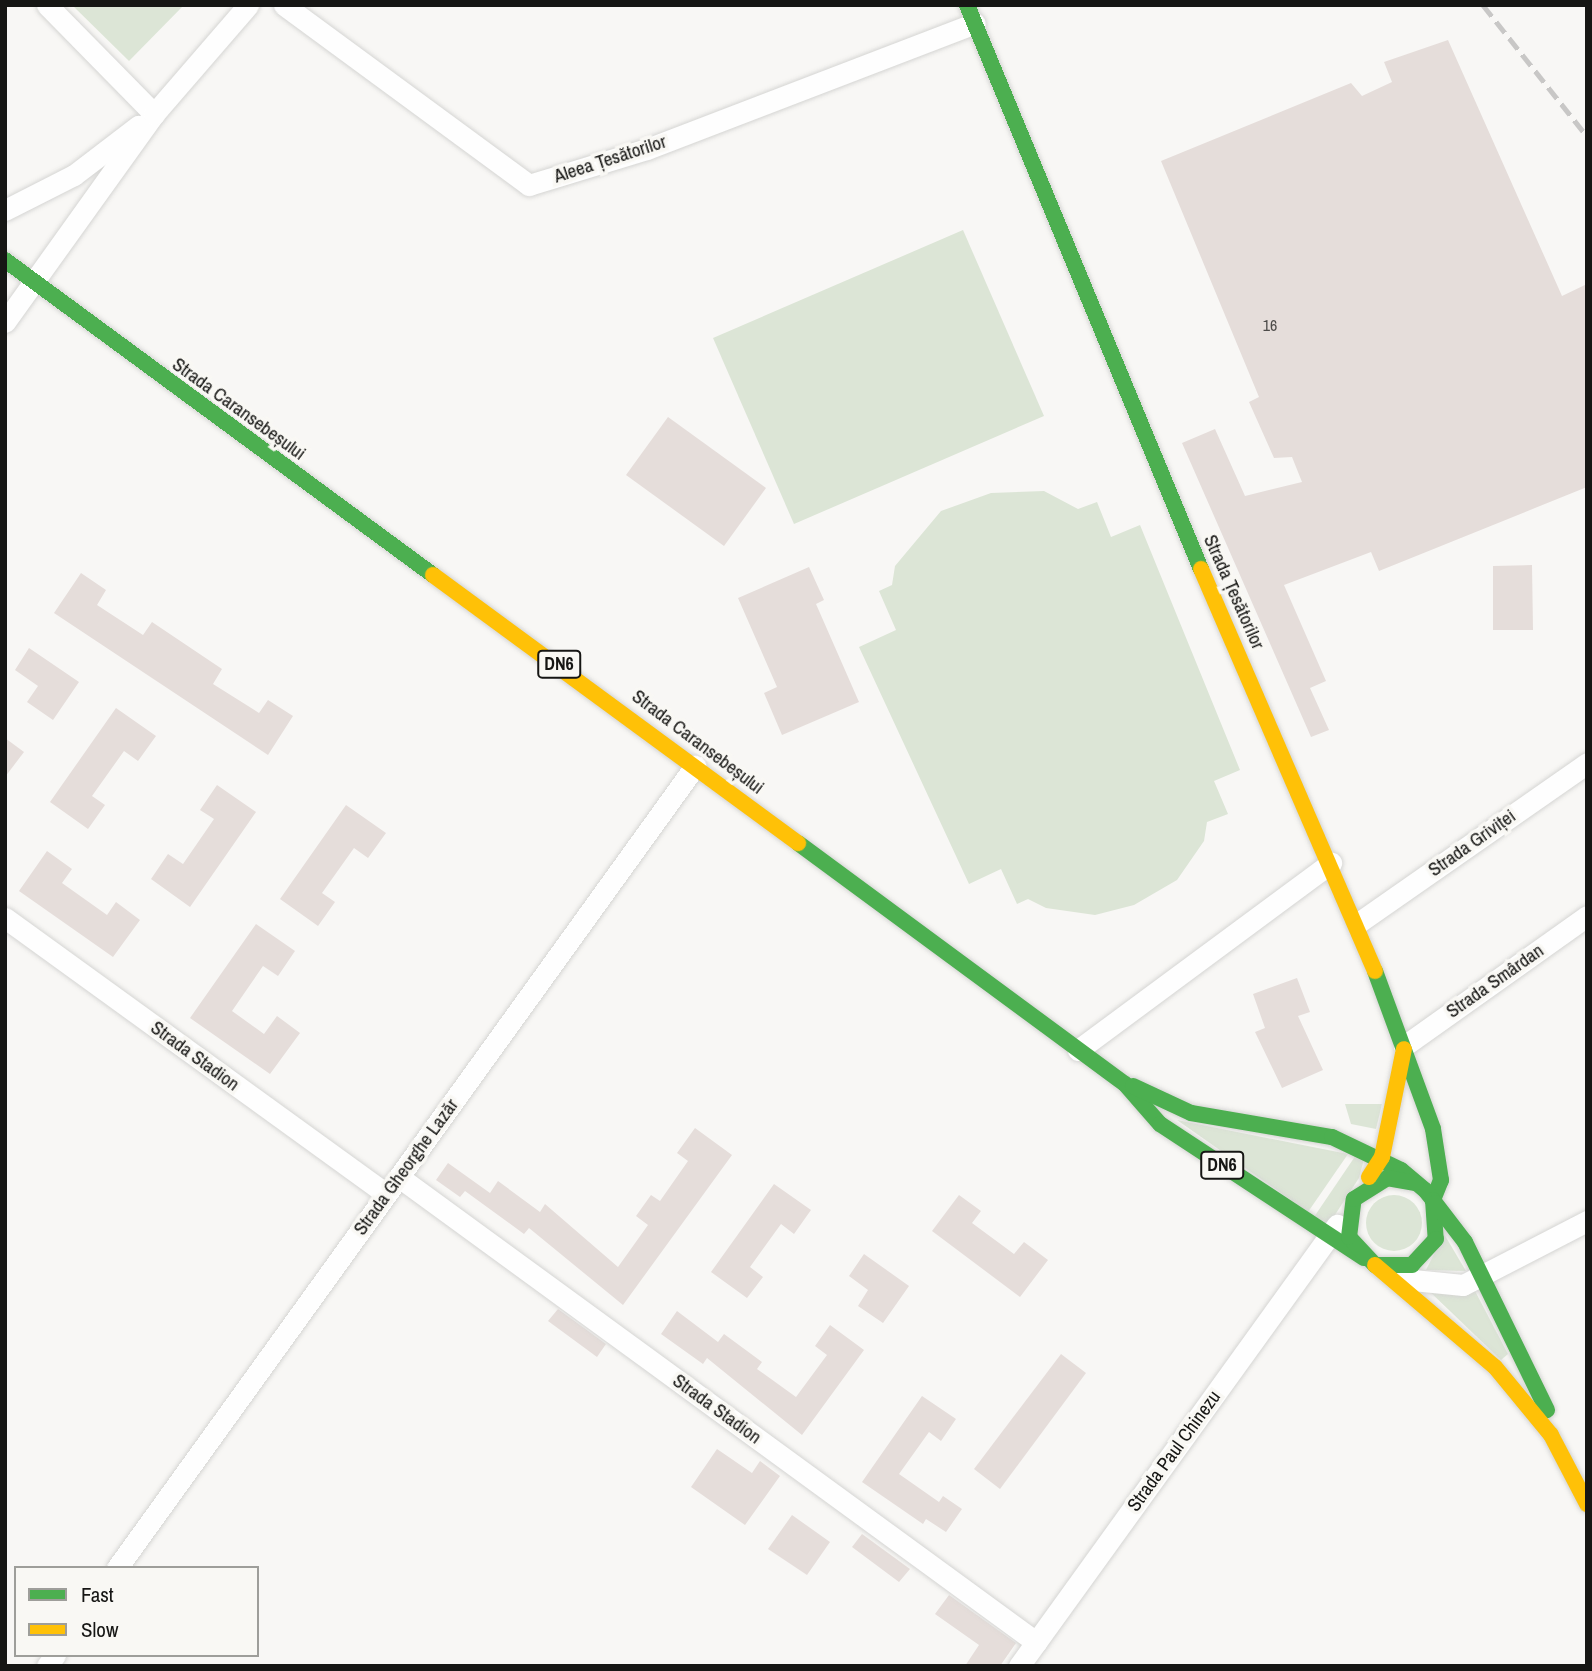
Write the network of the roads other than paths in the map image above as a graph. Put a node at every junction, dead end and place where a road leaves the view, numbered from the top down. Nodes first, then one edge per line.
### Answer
1 (47, 5) edge
2 (248, 5) edge
3 (284, 5) edge
4 (971, 14) edge
5 (154, 114) junction
6 (5, 211) edge
7 (5, 260) edge
8 (34, 282) junction
9 (5, 323) edge
10 (1587, 763) edge
11 (695, 766) junction
12 (1331, 863) junction
13 (1587, 916) edge
14 (5, 918) edge
15 (1358, 923) junction
16 (1404, 1046) junction
17 (1077, 1050) junction
18 (1125, 1084) junction
19 (1382, 1157) junction
20 (1416, 1183) junction
21 (392, 1185) junction
22 (1357, 1195) junction
23 (1434, 1202) junction
24 (1587, 1221) edge
25 (1329, 1236) junction
26 (1376, 1264) junction
27 (1484, 1278) junction
28 (1551, 1436) junction
29 (1587, 1504) edge
30 (118, 1566) edge
31 (1036, 1642) junction
32 (1019, 1666) edge

1 - 5 street
2 - 5 street
3 - 4 street, Aleea Țesătorilor
4 - 12 main road, Strada Țesătorilor
5 - 6 street
5 - 8 street
7 - 8 main road, Strada Caransebeșului / DN6
8 - 9 street
8 - 11 main road, Strada Caransebeșului / DN6
10 - 15 street, Strada Griviței
11 - 17 main road, Strada Caransebeșului / DN6
11 - 21 street, Strada Gheorghe Lazăr
12 - 15 main road, Strada Țesătorilor
12 - 17 street
13 - 16 street, Strada Smârdan
14 - 21 street, Strada Stadion
15 - 16 main road, Strada Țesătorilor
16 - 19 main road
16 - 23 main road, Strada Țesătorilor
17 - 18 main road, Strada Caransebeșului / DN6
18 - 19 main road, DN6
18 - 25 main road, Strada Caransebeșului / DN6
19 - 20 main road, DN6
19 - 22 main road
20 - 22 main road
20 - 23 main road
21 - 30 street, Strada Gheorghe Lazăr
21 - 31 street, Strada Stadion
22 - 25 street, Strada Paul Chinezu
22 - 26 main road
23 - 26 main road
23 - 27 main road, DN6
24 - 27 street
25 - 26 main road, Strada Caransebeșului / DN6
25 - 31 street, Strada Paul Chinezu
26 - 27 street
26 - 28 main road, Strada Caransebeșului / DN6
27 - 28 main road, DN6
28 - 29 main road, DN6
31 - 32 street, Strada Paul Chinezu

